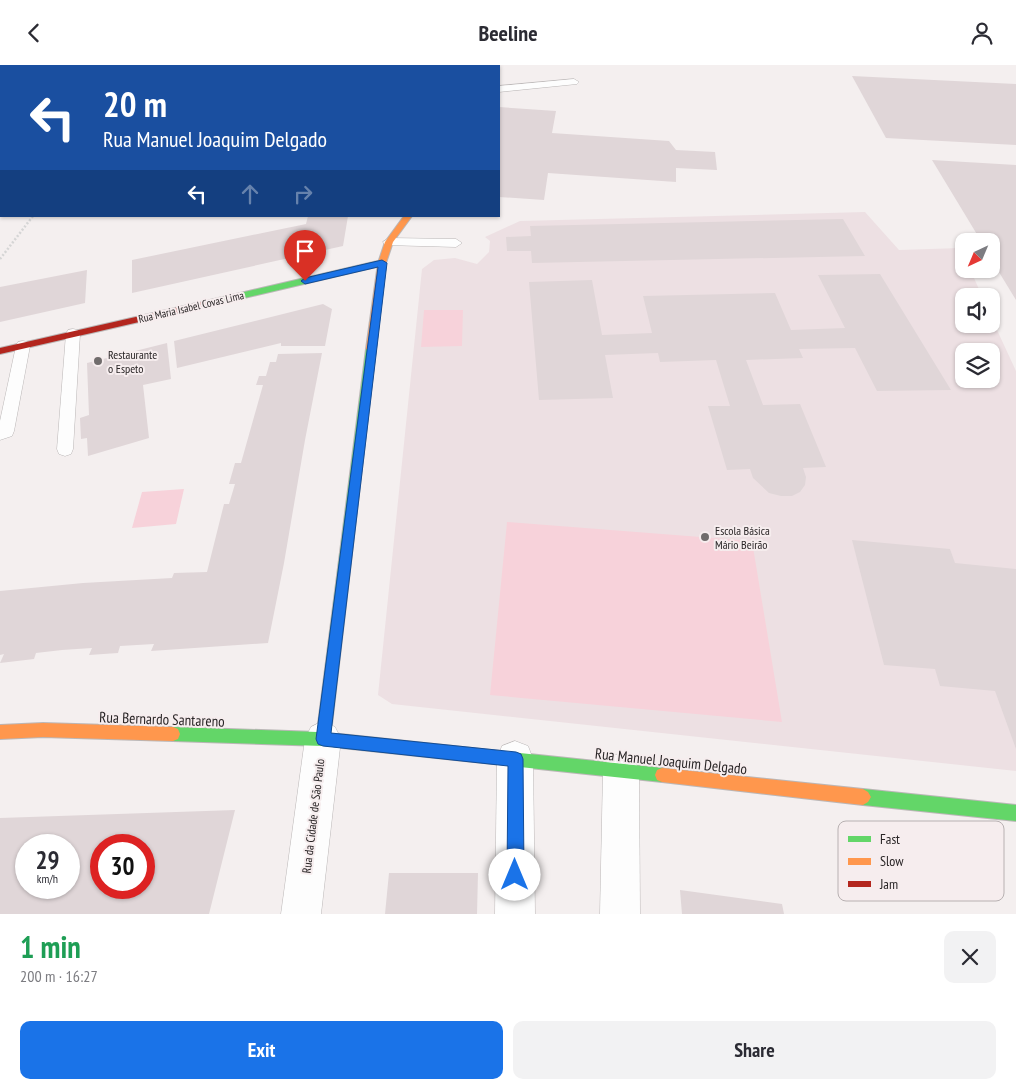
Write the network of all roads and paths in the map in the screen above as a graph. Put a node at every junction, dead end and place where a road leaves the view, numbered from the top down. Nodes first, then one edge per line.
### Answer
1 (574, 82) dead end
2 (500, 89) edge
3 (32, 217) edge
4 (407, 217) edge
5 (385, 227) dead end
6 (389, 242) junction
7 (456, 243) dead end
8 (0, 259) edge
9 (382, 263) junction
10 (73, 334) junction
11 (23, 346) junction
12 (0, 351) edge
13 (0, 433) edge
14 (65, 449) dead end
15 (0, 732) edge
16 (323, 739) junction
17 (516, 759) junction
18 (621, 771) junction
19 (1016, 813) edge
20 (301, 914) edge
21 (515, 914) edge
22 (620, 914) edge

1 - 2 lane
3 - 8 path
4 - 6 street, Rua da Cidade de São Paulo
5 - 6 street
6 - 7 lane
6 - 9 street, Rua da Cidade de São Paulo
9 - 10 street, Rua Maria Isabel Covas Lima
9 - 16 street, Rua da Cidade de São Paulo
10 - 11 street, Rua Maria Isabel Covas Lima
10 - 14 lane
11 - 12 street, Rua Maria Isabel Covas Lima
11 - 13 lane
15 - 16 street, Rua Bernardo Santareno
16 - 17 street, Rua Manuel Joaquim Delgado
16 - 20 street, Rua da Cidade de São Paulo
17 - 18 street, Rua Manuel Joaquim Delgado
17 - 21 street
18 - 19 street, Rua Manuel Joaquim Delgado
18 - 22 street

